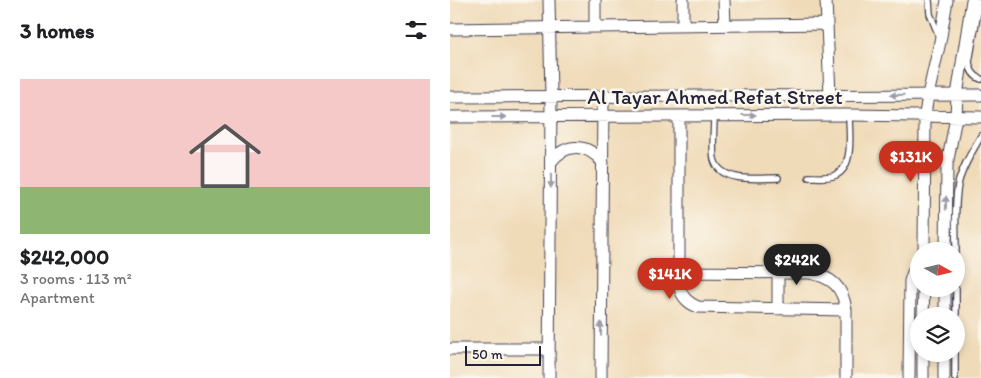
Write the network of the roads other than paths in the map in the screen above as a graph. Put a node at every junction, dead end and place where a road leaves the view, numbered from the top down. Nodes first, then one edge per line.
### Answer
1 (549, 0) edge
2 (595, 0) edge
3 (683, 0) edge
4 (724, 0) edge
5 (826, 0) edge
6 (929, 0) edge
7 (947, 0) edge
8 (972, 0) edge
9 (980, 0) edge
10 (827, 24) junction
11 (725, 25) junction
12 (683, 26) junction
13 (595, 27) junction
14 (550, 28) junction
15 (450, 29) edge
16 (940, 42) junction
17 (981, 79) edge
18 (928, 94) junction
19 (957, 95) junction
20 (981, 95) edge
21 (830, 96) junction
22 (450, 97) edge
23 (551, 97) junction
24 (603, 97) junction
25 (849, 115) junction
26 (551, 116) junction
27 (603, 116) junction
28 (679, 116) junction
29 (714, 116) junction
30 (925, 116) junction
31 (450, 117) edge
32 (956, 117) junction
33 (981, 117) edge
34 (981, 136) edge
35 (551, 162) junction
36 (603, 163) junction
37 (809, 177) dead end
38 (778, 178) dead end
39 (924, 242) edge
40 (946, 242) edge
41 (956, 242) edge
42 (679, 272) junction
43 (778, 273) junction
44 (910, 281) edge
45 (778, 309) junction
46 (846, 310) junction
47 (450, 349) edge
48 (549, 349) junction
49 (923, 362) edge
50 (944, 362) edge
51 (955, 362) edge
52 (549, 378) edge
53 (601, 378) edge
54 (846, 378) edge
55 (909, 378) edge
56 (923, 378) edge
57 (944, 378) edge
58 (955, 378) edge

1 - 14 street
2 - 13 street
3 - 12 street
4 - 11 street
5 - 10 street
6 - 16 lane
7 - 16 street
8 - 19 street
9 - 17 lane
10 - 11 street
10 - 21 street
11 - 12 street
12 - 13 street
13 - 14 street
14 - 15 street
14 - 23 street
16 - 18 street
18 - 19 street, Al Tayar Ahmed Refat Street
18 -> 21 street, Al Tayar Ahmed Refat Street
18 - 30 street
19 - 20 street, Al Tayar Ahmed Refat Street
19 - 32 street
21 - 24 street, Al Tayar Ahmed Refat Street
22 - 23 street, Al Tayar Ahmed Refat Street
23 - 24 street, Al Tayar Ahmed Refat Street
23 - 26 street
24 - 27 street
29 -> 25 street, Al Tayar Ahmed Refat Street
25 - 30 street, Al Tayar Ahmed Refat Street
25 - 37 lane
26 - 27 street, Al Tayar Ahmed Refat Street
31 -> 26 street, Al Tayar Ahmed Refat Street
26 - 35 street
27 - 28 street, Al Tayar Ahmed Refat Street
27 - 36 street
28 - 29 street, Al Tayar Ahmed Refat Street
28 - 42 street
29 - 38 lane
30 - 32 street, Al Tayar Ahmed Refat Street
30 - 39 street
32 - 33 street, Al Tayar Ahmed Refat Street
40 -> 32 street
34 - 41 lane
35 - 36 street
35 -> 48 street
53 -> 36 street
42 - 43 street
42 - 45 street
43 - 45 street
43 - 46 street
44 - 55 street
45 - 46 street
46 - 54 street
47 - 48 street
48 - 52 street
49 - 56 street
50 - 57 street
51 - 58 lane

